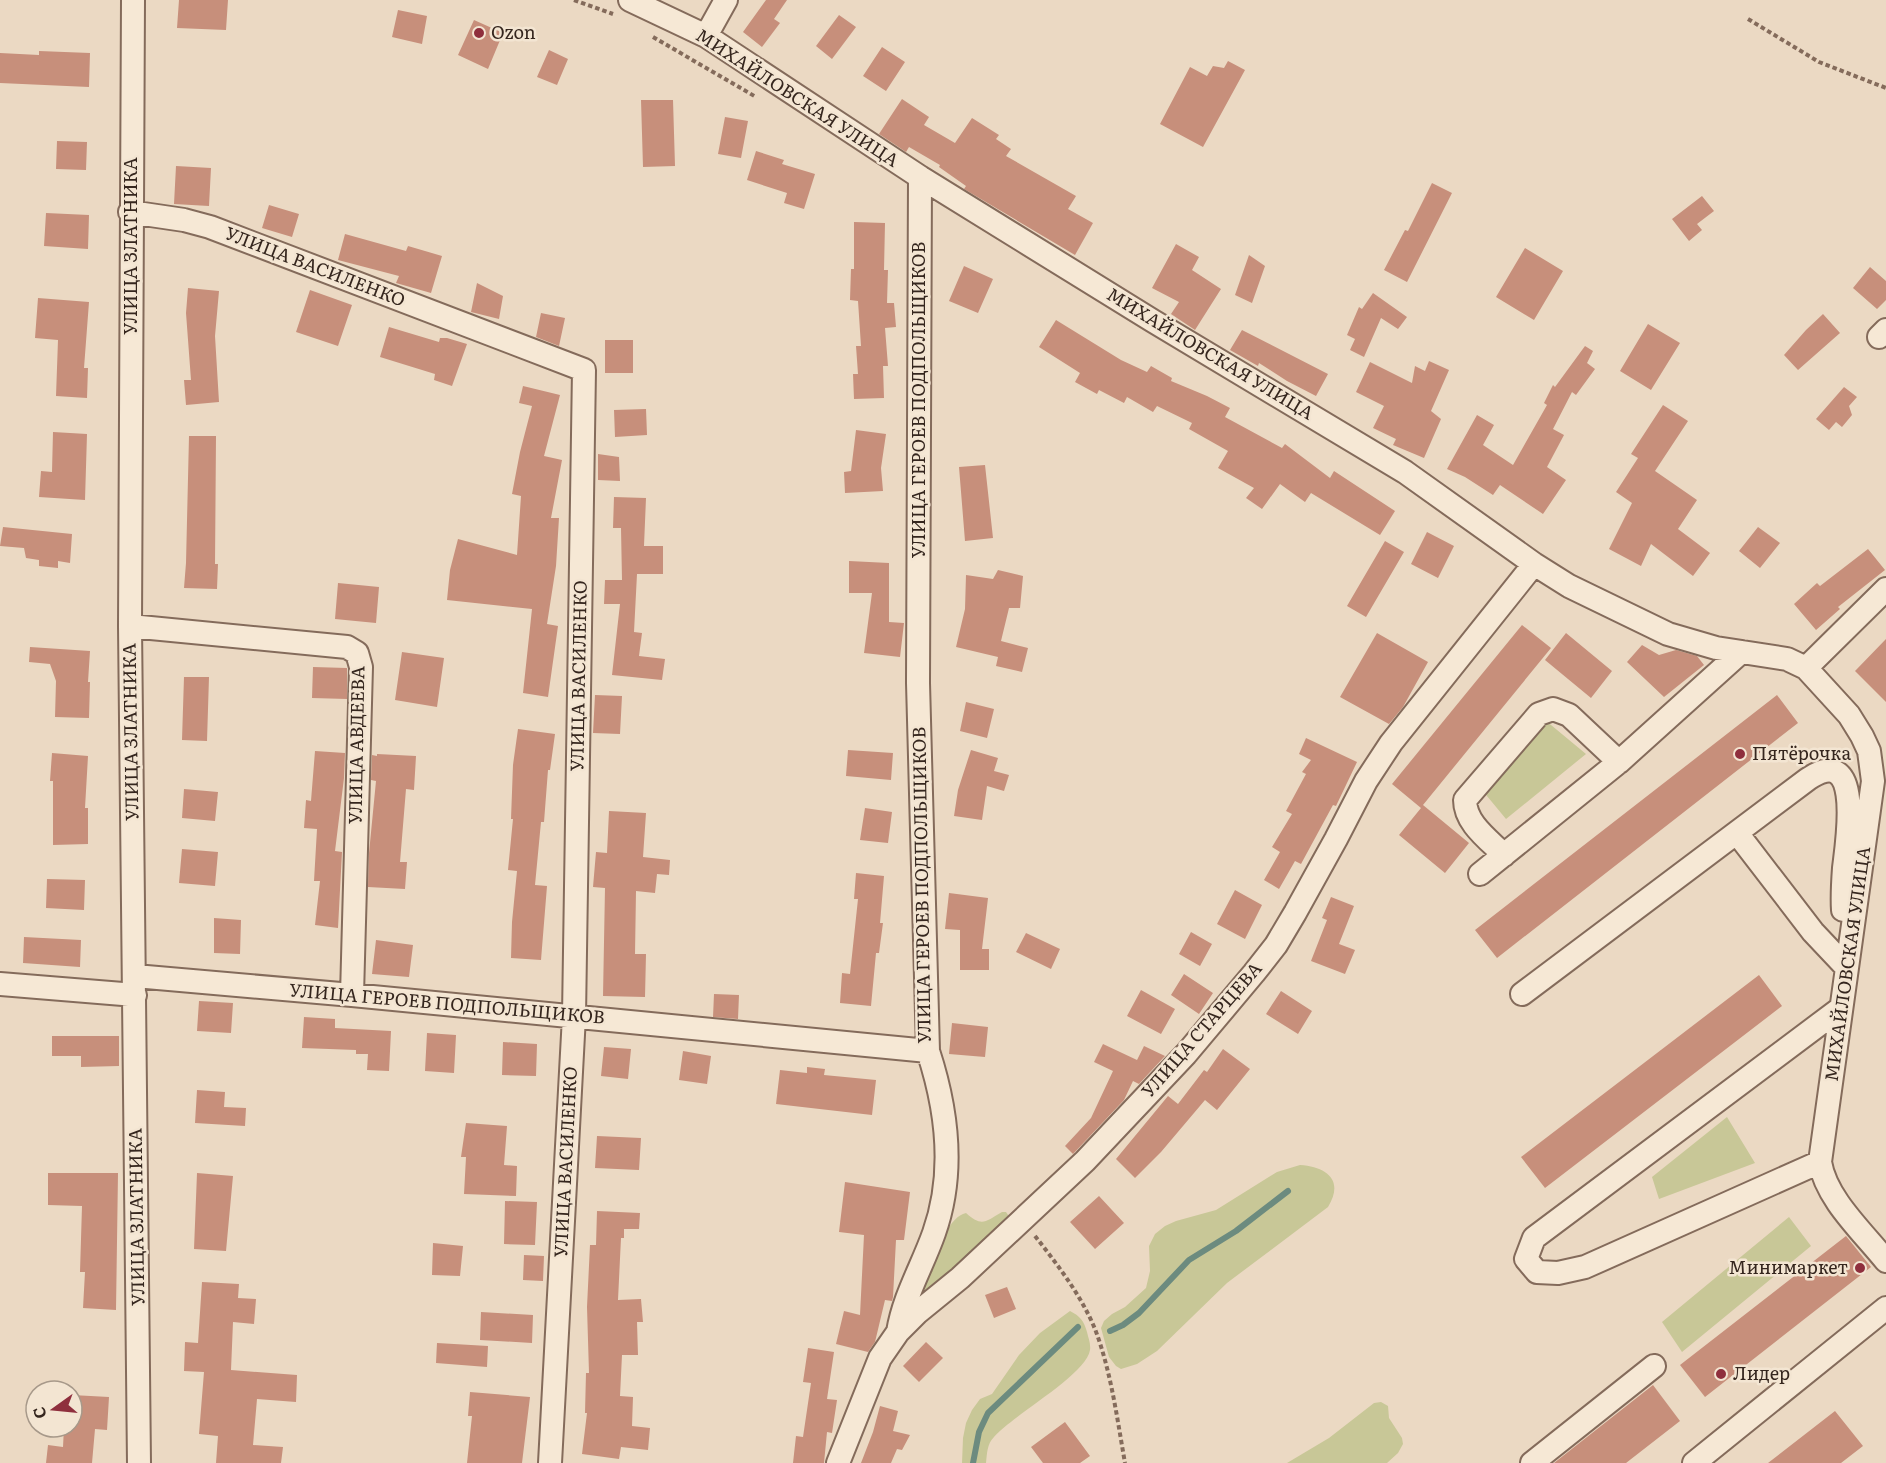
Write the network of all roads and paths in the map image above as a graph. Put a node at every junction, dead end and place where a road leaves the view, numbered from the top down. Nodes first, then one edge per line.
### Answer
1 (133, 0) edge
2 (574, 0) edge
3 (726, 0) edge
4 (622, 7) edge
5 (1749, 19) dead end
6 (645, 32) dead end
7 (706, 36) junction
8 (1886, 88) edge
9 (758, 98) dead end
10 (920, 177) junction
11 (130, 212) junction
12 (1534, 564) junction
13 (1886, 589) edge
14 (130, 626) junction
15 (1741, 652) junction
16 (1806, 668) junction
17 (1619, 762) junction
18 (1737, 833) junction
19 (1504, 855) junction
20 (1480, 874) dead end
21 (1847, 968) junction
22 (0, 984) edge
23 (135, 986) junction
24 (1522, 994) dead end
25 (352, 995) junction
26 (1841, 1008) junction
27 (574, 1016) junction
28 (928, 1051) junction
29 (1820, 1162) junction
30 (1021, 1219) junction
31 (1886, 1261) edge
32 (1886, 1308) edge
33 (898, 1332) junction
34 (1654, 1366) dead end
35 (139, 1463) edge
36 (550, 1463) edge
37 (838, 1463) edge
38 (1125, 1463) edge
39 (1532, 1463) edge
40 (1694, 1463) edge

1 - 11 street, УЛИЦА ЗЛАТНИКА
2 - 4 path
3 - 7 street
4 - 7 street, МИХАЙЛОВСКАЯ УЛИЦА
5 - 8 path
6 - 9 path
7 - 10 street, МИХАЙЛОВСКАЯ УЛИЦА
10 - 12 street, МИХАЙЛОВСКАЯ УЛИЦА
10 - 28 street, УЛИЦА ГЕРОЕВ ПОДПОЛЬЩИКОВ
11 - 14 street, УЛИЦА ЗЛАТНИКА
11 - 27 street, УЛИЦА ВАСИЛЕНКО
12 - 15 street, МИХАЙЛОВСКАЯ УЛИЦА
12 - 30 street, УЛИЦА СТАРЦЕВА
13 - 16 street
14 - 23 street, УЛИЦА ЗЛАТНИКА
14 - 25 street, УЛИЦА АВДЕЕВА
15 - 16 street, МИХАЙЛОВСКАЯ УЛИЦА
15 - 17 street
16 - 21 street, МИХАЙЛОВСКАЯ УЛИЦА
17 - 19 street
17 - 19 street
18 - 21 street
18 - 21 street
18 - 24 street
19 - 20 street
21 - 26 street, МИХАЙЛОВСКАЯ УЛИЦА
22 - 23 street, УЛИЦА ГЕРОЕВ ПОДПОЛЬЩИКОВ
23 - 25 street, УЛИЦА ГЕРОЕВ ПОДПОЛЬЩИКОВ
23 - 35 street, УЛИЦА ЗЛАТНИКА
25 - 27 street, УЛИЦА ГЕРОЕВ ПОДПОЛЬЩИКОВ
26 - 29 street, МИХАЙЛОВСКАЯ УЛИЦА
26 - 29 street
27 - 28 street, УЛИЦА ГЕРОЕВ ПОДПОЛЬЩИКОВ
27 - 36 street, УЛИЦА ВАСИЛЕНКО
28 - 33 street
29 - 31 street, МИХАЙЛОВСКАЯ УЛИЦА
30 - 33 street, УЛИЦА СТАРЦЕВА
30 - 38 path
32 - 40 street
33 - 37 street, УЛИЦА СТАРЦЕВА
34 - 39 street

